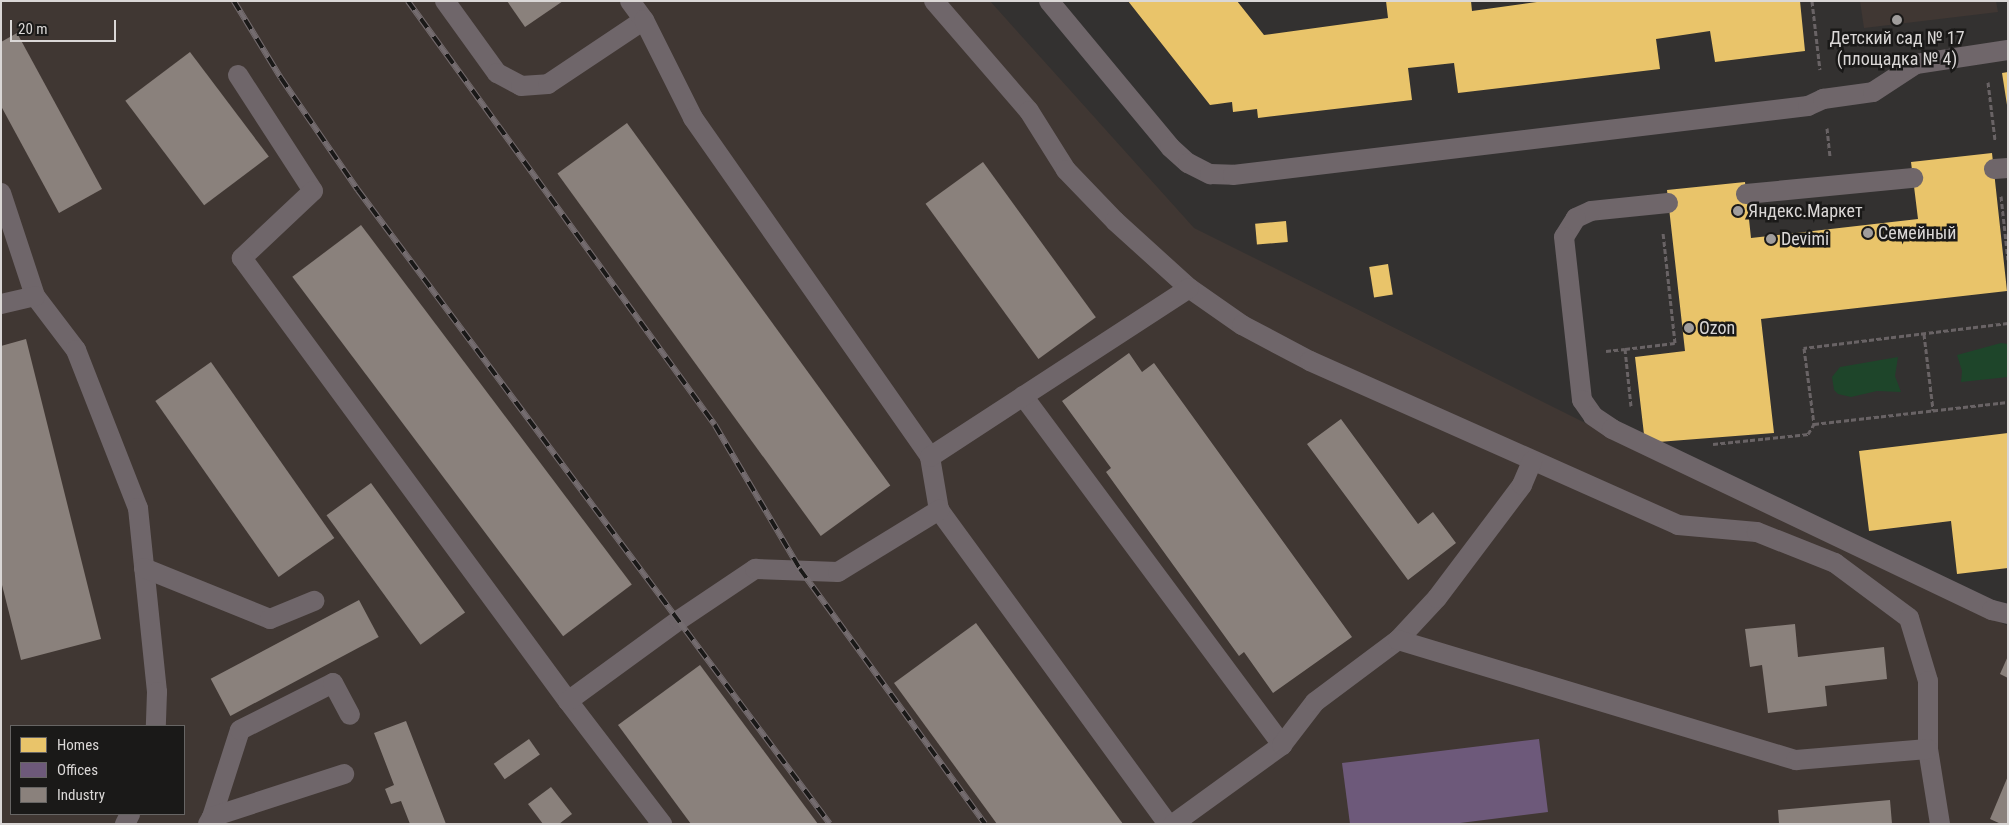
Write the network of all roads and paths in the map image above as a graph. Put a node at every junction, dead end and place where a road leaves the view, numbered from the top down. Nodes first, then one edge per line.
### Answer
1 (445, 1) edge
2 (630, 1) edge
3 (934, 1) edge
4 (1049, 1) edge
5 (1812, 1) edge
6 (644, 20) junction
7 (1817, 50) dead end
8 (2008, 50) edge
9 (1984, 56) junction
10 (238, 74) dead end
11 (1823, 99) junction
12 (2000, 169) edge
13 (1913, 178) dead end
14 (1851, 185) junction
15 (1, 193) edge
16 (1746, 194) dead end
17 (1664, 203) joint
18 (2004, 225) dead end
19 (2008, 260) edge
20 (1189, 288) junction
21 (36, 296) junction
22 (1, 304) edge
23 (2008, 323) edge
24 (1924, 334) junction
25 (1023, 396) junction
26 (2008, 402) edge
27 (1934, 410) junction
28 (1632, 415) dead end
29 (1814, 424) junction
30 (1763, 439) dead end
31 (930, 457) junction
32 (1532, 461) junction
33 (939, 510) junction
34 (144, 568) junction
35 (314, 601) dead end
36 (2008, 614) edge
37 (1398, 640) junction
38 (568, 701) junction
39 (350, 715) dead end
40 (156, 725) edge
41 (1282, 745) junction
42 (1928, 749) junction
43 (344, 774) dead end
44 (210, 820) edge
45 (662, 824) edge
46 (1168, 824) edge
47 (1173, 824) edge
48 (1940, 824) edge

1 - 6 lane
2 - 6 lane
3 - 20 lane
4 - 11 lane
5 - 7 path
6 - 31 lane
8 - 9 lane
9 - 11 lane
9 - 12 path
10 - 38 lane
11 - 14 path
13 - 14 lane
14 - 16 lane
15 - 21 lane
17 - 28 path
17 - 36 lane
18 - 19 path
20 - 25 lane
20 - 32 lane
21 - 22 lane
21 - 34 lane
23 - 24 path
24 - 27 path
24 - 29 path
25 - 31 lane
25 - 41 lane
26 - 27 path
27 - 29 path
29 - 30 path
31 - 33 lane
32 - 37 lane
32 - 42 lane
33 - 38 lane
33 - 46 lane
34 - 35 lane
34 - 40 lane
37 - 41 lane
37 - 42 lane
38 - 45 lane
39 - 44 lane
41 - 47 lane
42 - 48 lane
43 - 44 lane

